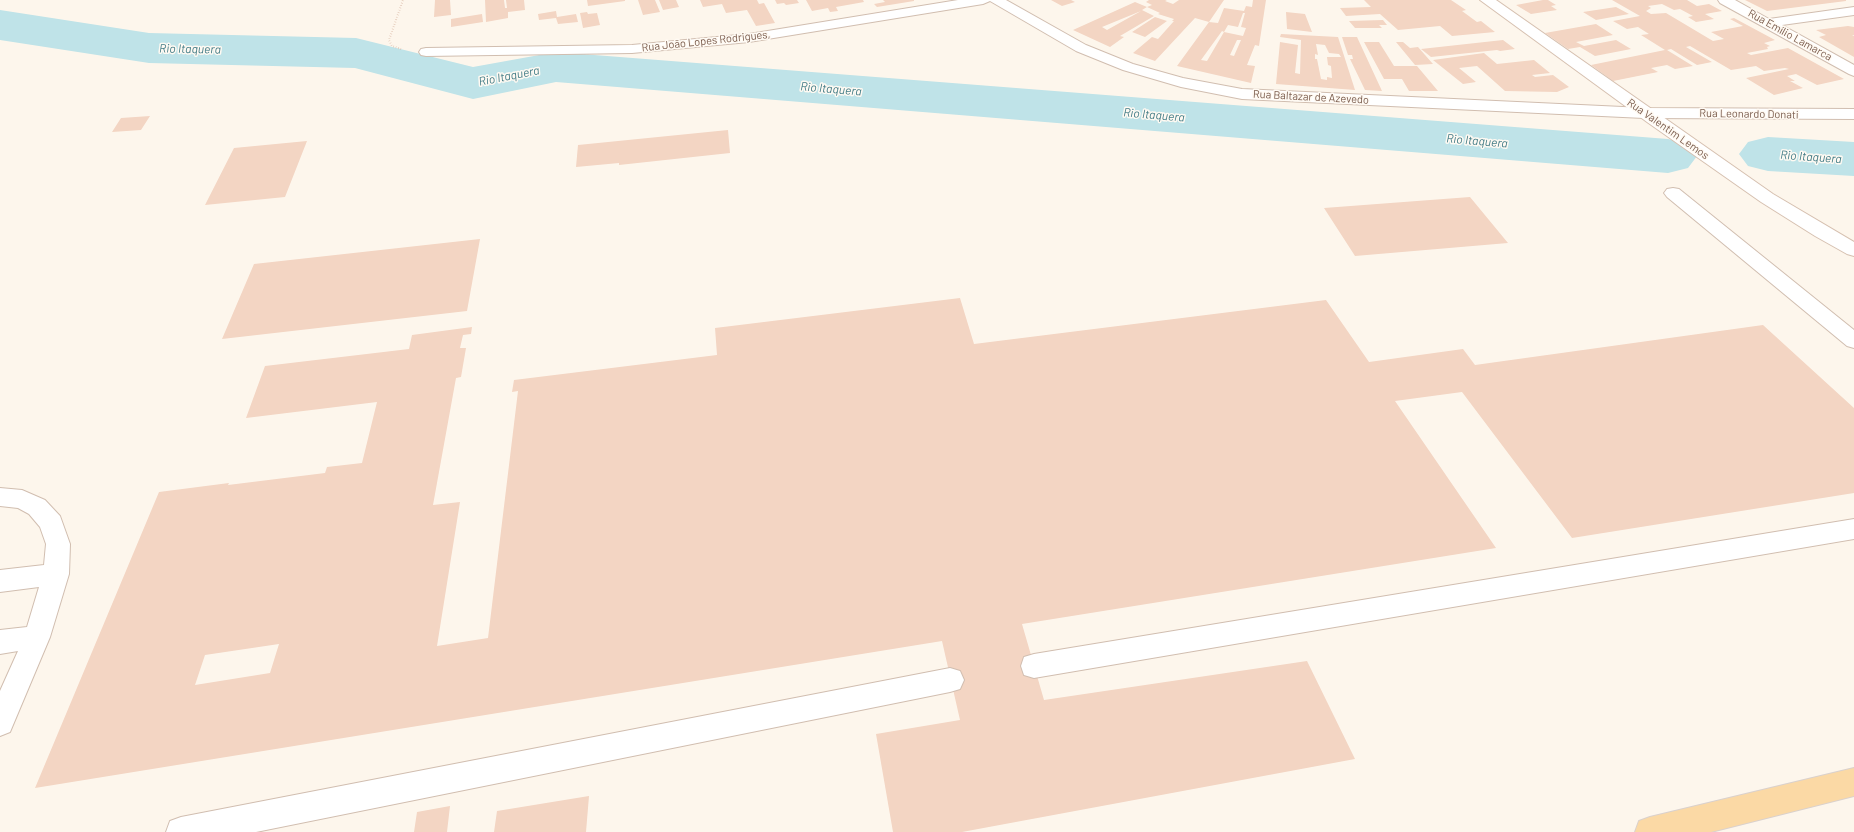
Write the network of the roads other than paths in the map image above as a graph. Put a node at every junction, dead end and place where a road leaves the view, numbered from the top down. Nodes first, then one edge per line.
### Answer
1 (983, 0) edge
2 (996, 0) edge
3 (1487, 0) edge
4 (1725, 0) edge
5 (1854, 11) edge
6 (1768, 23) junction
7 (426, 52) road end
8 (1854, 71) edge
9 (1854, 114) edge
10 (1648, 116) junction
11 (1673, 193) dead end
12 (1854, 250) edge
13 (1854, 341) edge
14 (0, 497) edge
15 (1854, 529) edge
16 (56, 574) junction
17 (0, 581) edge
18 (37, 637) junction
19 (0, 642) edge
20 (1034, 666) dead end
21 (950, 680) dead end
22 (0, 723) edge
23 (1854, 782) edge
24 (181, 832) edge
25 (1650, 832) edge

1 - 7 street, Rua João Lopes Rodrigues,
2 - 10 street, Rua Baltazar de Azevedo
3 - 10 street, Rua Valentim Lemos
4 - 6 street, Rua Emílio Lamarca
5 - 6 street
6 - 8 street, Rua Emílio Lamarca
9 - 10 street, Rua Leonardo Donati
10 - 12 street, Rua Valentim Lemos
11 - 13 street
14 - 16 street
15 - 20 street
16 - 17 street
16 - 18 street
18 - 19 street
18 - 22 street
21 - 24 street
23 - 25 main road

